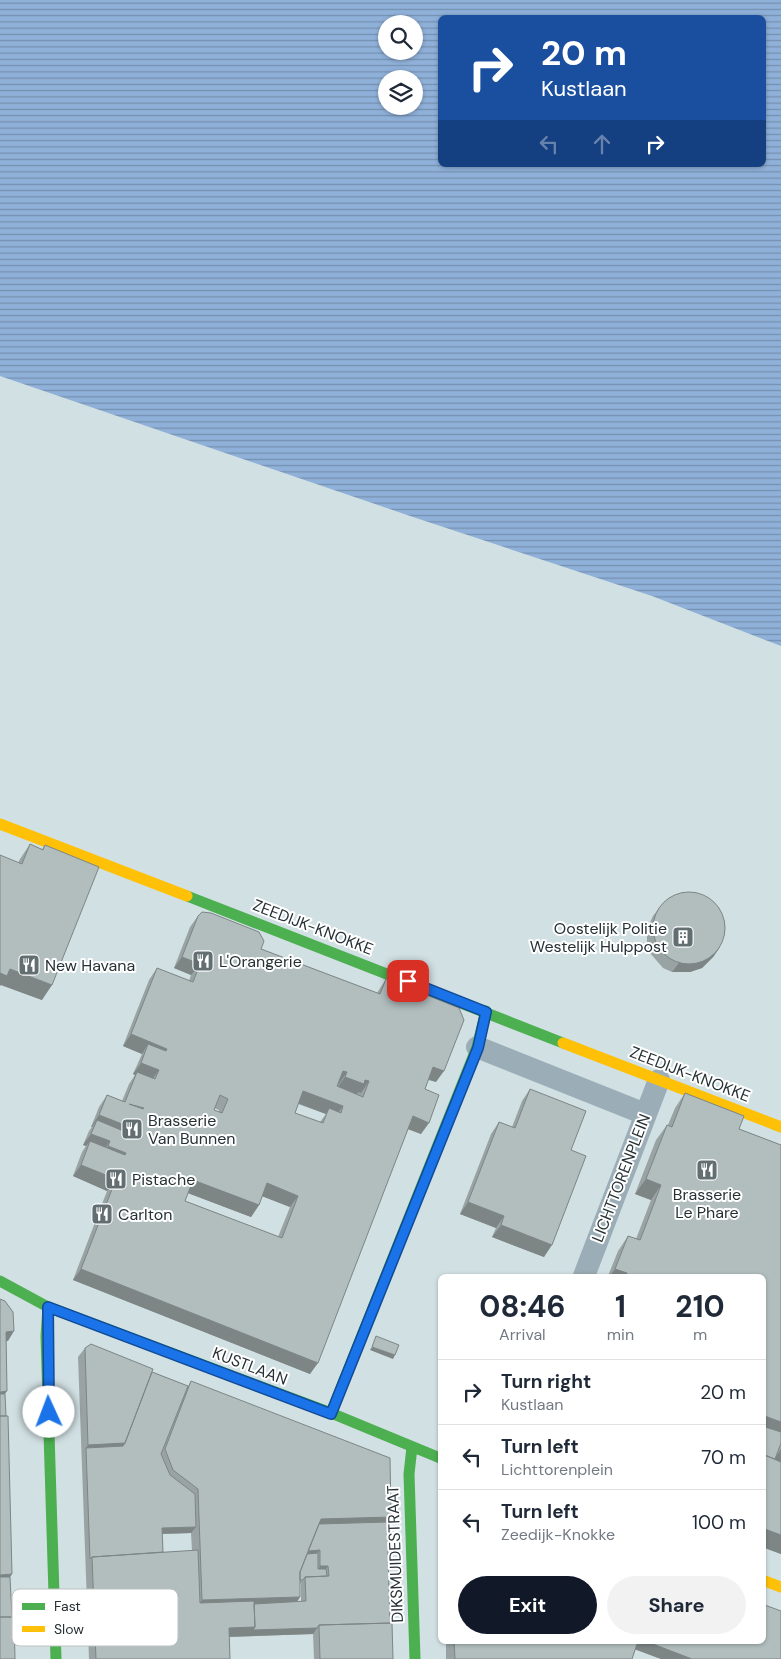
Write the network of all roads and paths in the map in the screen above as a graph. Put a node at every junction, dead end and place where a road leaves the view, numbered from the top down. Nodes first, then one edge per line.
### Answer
1 (0, 824) edge
2 (486, 1012) junction
3 (478, 1048) junction
4 (659, 1080) junction
5 (645, 1114) junction
6 (781, 1127) edge
7 (585, 1274) edge
8 (0, 1281) edge
9 (48, 1307) junction
10 (331, 1414) junction
11 (412, 1447) junction
12 (438, 1457) edge
13 (766, 1581) edge
14 (781, 1587) edge
15 (54, 1589) edge
16 (56, 1646) edge
17 (56, 1659) edge
18 (415, 1659) edge

1 - 2 street, ZEEDIJK-KNOKKE
2 - 3 street
2 - 4 street, ZEEDIJK-KNOKKE
3 - 5 street
3 - 10 street
4 - 5 street, LICHTTORENPLEIN
4 - 6 street, ZEEDIJK-KNOKKE
5 - 7 street, LICHTTORENPLEIN
8 - 9 street, KUSTLAAN
9 - 10 street, KUSTLAAN
9 - 15 street
10 - 11 street, KUSTLAAN
11 - 12 street, KUSTLAAN
11 - 18 street, DIKSMUIDESTRAAT
13 - 14 street
16 - 17 street

